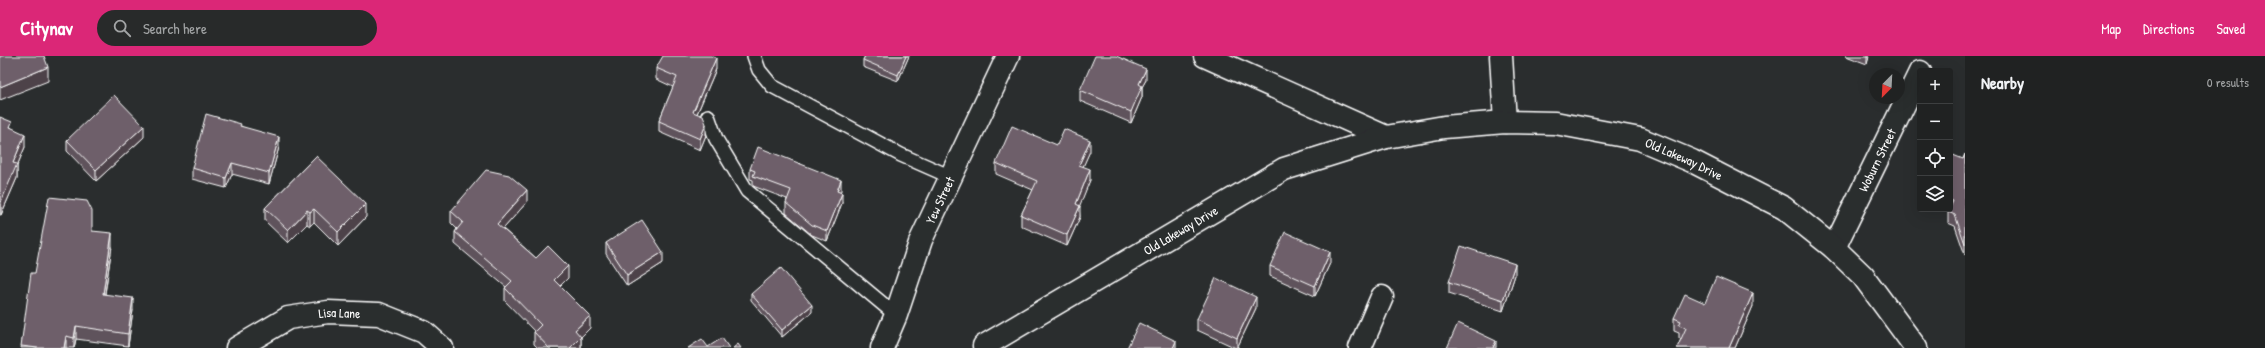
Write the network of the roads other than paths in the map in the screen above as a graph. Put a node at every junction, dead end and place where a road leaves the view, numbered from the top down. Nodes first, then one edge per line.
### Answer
1 (754, 56) edge
2 (1008, 56) edge
3 (1205, 56) edge
4 (1501, 56) edge
5 (1928, 56) edge
6 (1922, 68) edge
7 (1917, 77) edge
8 (708, 116) dead end
9 (1505, 122) junction
10 (1386, 137) junction
11 (951, 177) junction
12 (1834, 248) junction
13 (1382, 297) dead end
14 (896, 315) junction
15 (984, 346) dead end
16 (237, 348) edge
17 (442, 348) edge
18 (882, 348) edge
19 (1360, 348) edge
20 (1916, 348) edge

1 - 11 lane
2 - 11 street, Yew Street
3 - 10 street
4 - 9 street
5 - 6 street, Woburn Street
7 - 12 street, Woburn Street
8 - 14 lane
9 - 10 street, Old Lakeway Drive
9 - 12 street, Old Lakeway Drive
10 - 15 street, Old Lakeway Drive
11 - 14 street, Yew Street
12 - 20 street, Old Lakeway Drive
13 - 19 street
14 - 18 street, Yew Street
16 - 17 street, Lisa Lane

